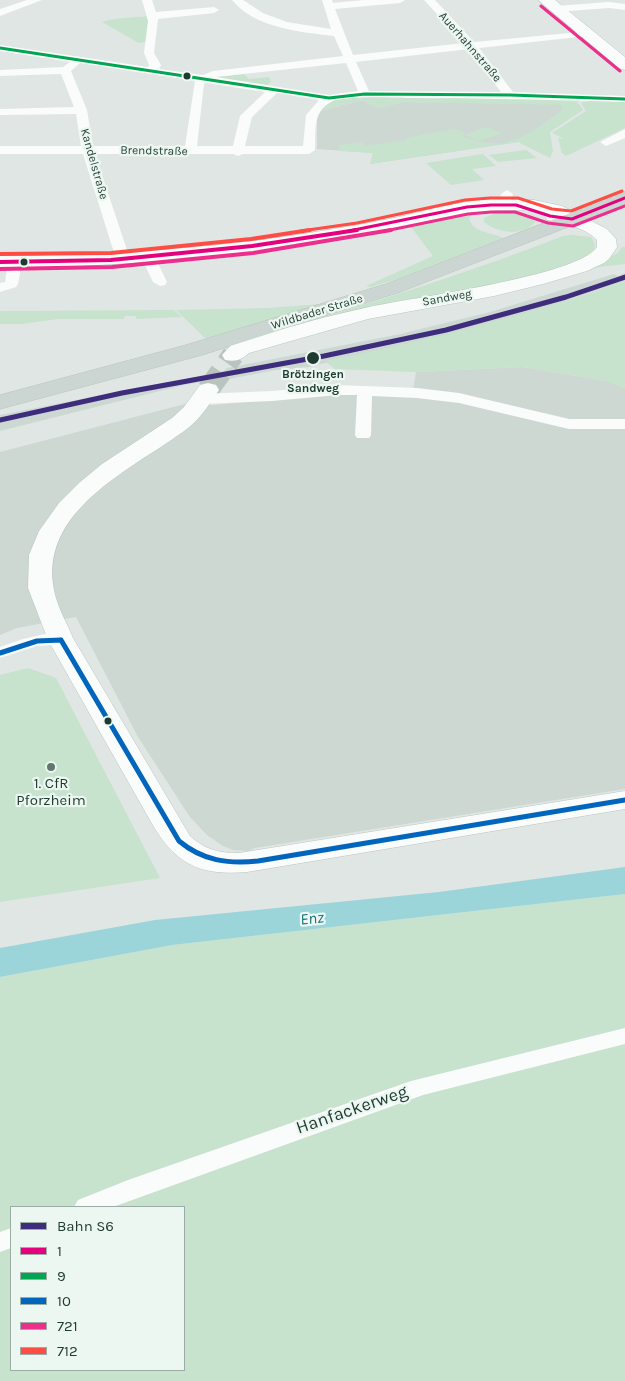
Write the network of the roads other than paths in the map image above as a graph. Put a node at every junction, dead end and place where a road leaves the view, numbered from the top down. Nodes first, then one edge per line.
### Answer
1 (20, 0) edge
2 (147, 0) edge
3 (237, 0) edge
4 (400, 0) edge
5 (429, 0) edge
6 (35, 1) edge
7 (329, 3) edge
8 (551, 4) edge
9 (622, 4) edge
10 (214, 10) dead end
11 (0, 13) edge
12 (152, 16) junction
13 (338, 33) junction
14 (587, 33) junction
15 (473, 47) junction
16 (0, 48) edge
17 (80, 60) junction
18 (351, 60) junction
19 (625, 65) edge
20 (65, 70) junction
21 (152, 71) junction
22 (0, 73) edge
23 (204, 79) junction
24 (274, 90) junction
25 (364, 94) junction
26 (510, 95) junction
27 (329, 98) junction
28 (625, 99) edge
29 (81, 110) junction
30 (0, 112) edge
31 (625, 133) edge
32 (606, 142) dead end
33 (0, 150) edge
34 (88, 150) junction
35 (190, 151) junction
36 (238, 152) junction
37 (625, 198) edge
38 (572, 219) junction
39 (148, 257) junction
40 (123, 259) junction
41 (8, 262) edge
42 (160, 282) dead end
43 (4, 287) edge
44 (233, 354) tunnel mouth
45 (365, 390) junction
46 (205, 394) joint
47 (0, 402) edge
48 (625, 424) edge
49 (362, 435) dead end
50 (61, 640) junction
51 (0, 653) edge
52 (625, 800) edge
53 (625, 1036) edge
54 (90, 1206) edge

1 - 6 street
2 - 12 street
3 - 13 street
4 - 7 street
5 - 15 street, Auerhahnstraße
6 - 11 street
7 - 13 street
8 - 9 street
8 - 14 street
10 - 12 street
12 - 21 street
13 - 18 street
14 - 15 street
14 - 19 street
15 - 18 street
15 - 26 street, Auerhahnstraße
16 - 17 street
17 - 20 street
17 - 21 street
18 - 23 street
18 - 25 street
20 - 22 street
20 - 29 street, Kandelstraße
21 - 23 street
23 - 24 street
23 - 35 street
24 - 27 street
24 - 36 street
25 - 26 street
25 - 27 street
26 - 28 street
27 - 36 street, Brendstraße
29 - 30 street
29 - 34 street, Kandelstraße
31 - 32 street
33 - 34 street, Brendstraße
34 - 35 street, Brendstraße
34 - 40 street, Kandelstraße
35 - 36 street, Brendstraße
37 - 38 main road, Wildbader Straße
38 - 39 street
38 - 44 street, Sandweg
38 - 47 main road, Wildbader Straße
39 - 40 street
39 - 42 street
40 - 41 street
41 - 43 street
45 - 46 street
45 - 48 street
45 - 49 street
46 - 50 street
50 - 51 street
50 - 52 street
53 - 54 street, Hanfackerweg

